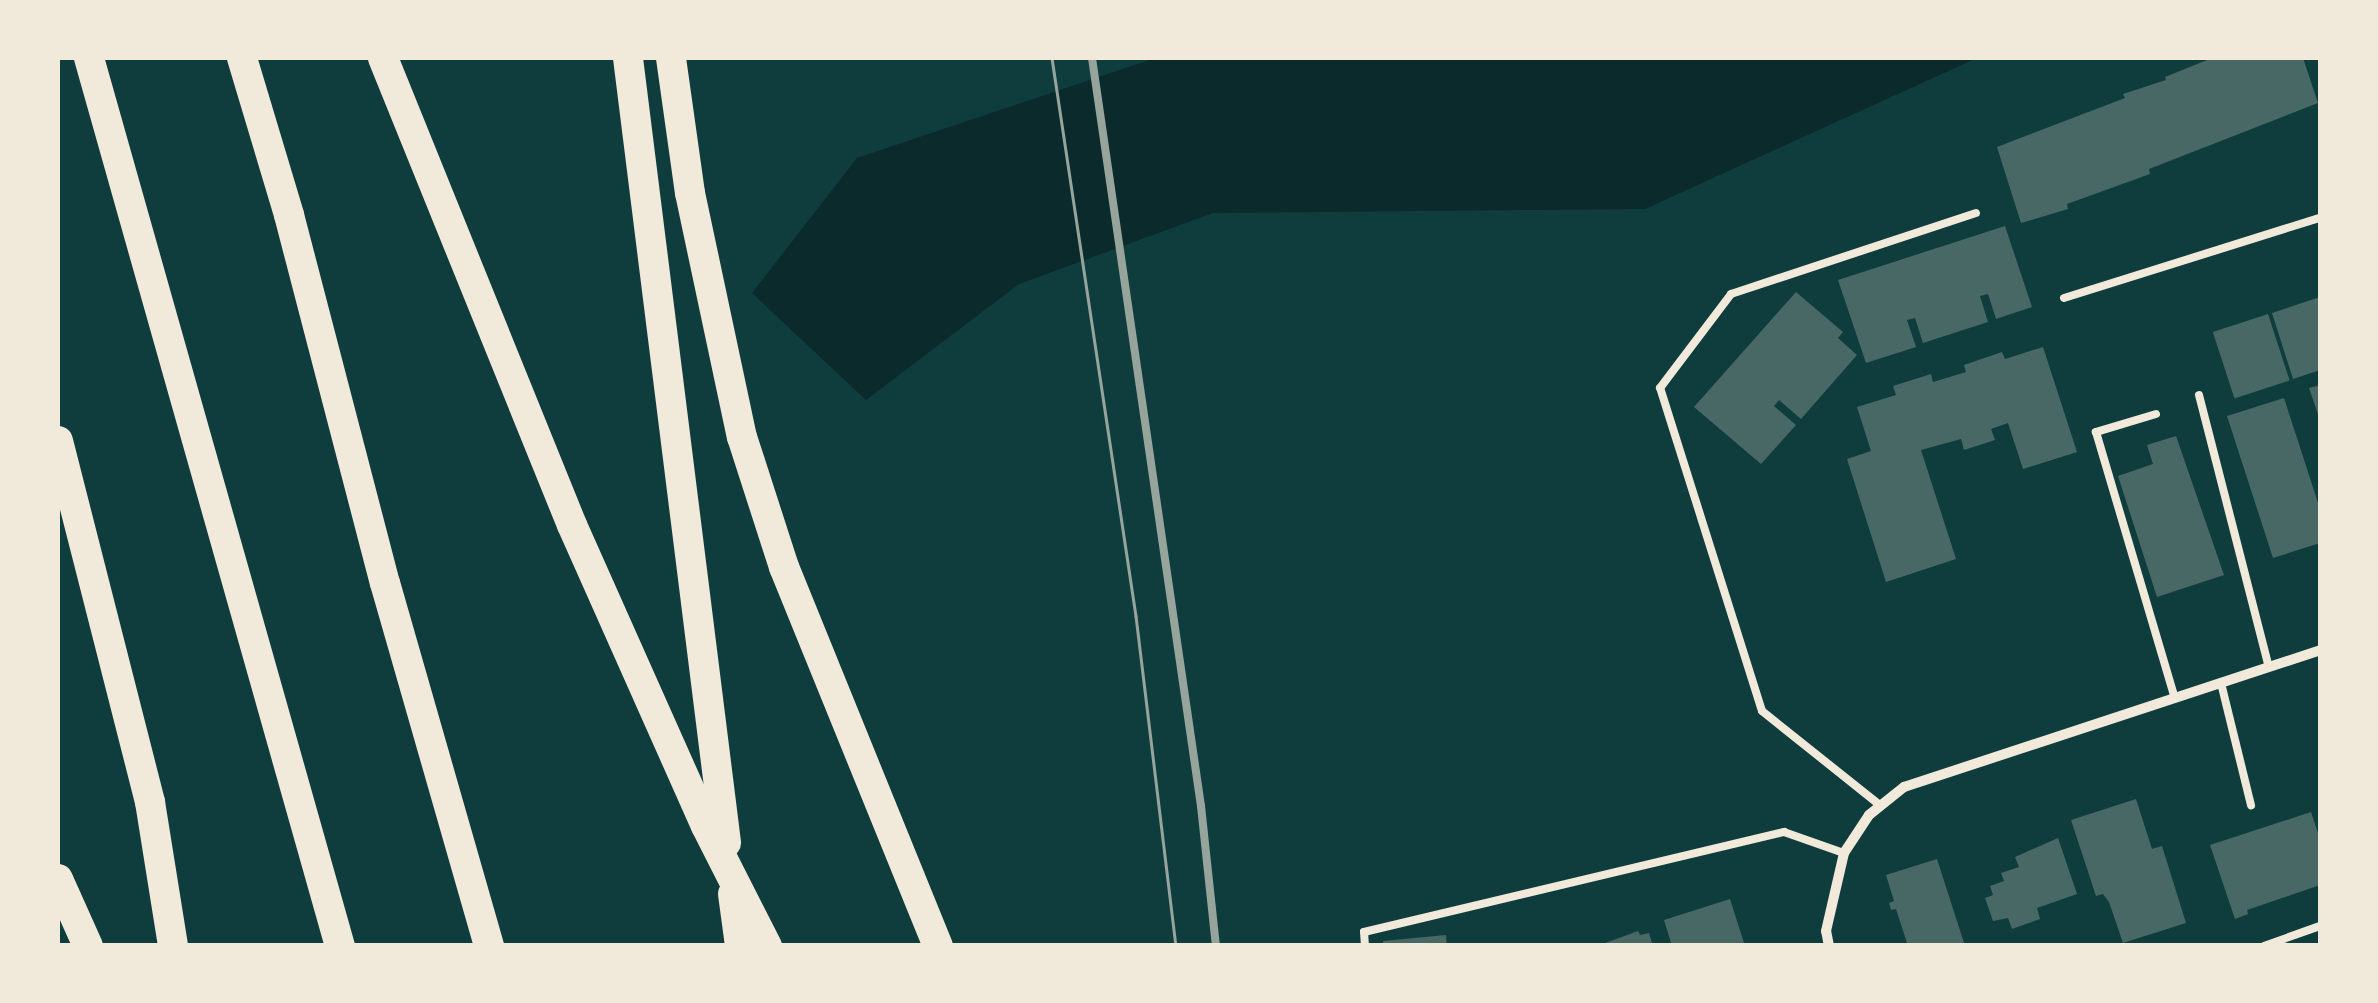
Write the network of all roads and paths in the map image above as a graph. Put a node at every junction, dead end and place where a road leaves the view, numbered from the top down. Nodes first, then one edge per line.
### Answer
1 (88, 58) edge
2 (242, 58) edge
3 (383, 58) edge
4 (628, 58) edge
5 (671, 58) edge
6 (1976, 213) dead end
7 (2320, 218) edge
8 (2064, 298) dead end
9 (2199, 395) dead end
10 (2156, 414) dead end
11 (58, 441) edge
12 (2320, 650) edge
13 (2269, 667) junction
14 (2221, 683) junction
15 (2175, 698) junction
16 (2250, 805) dead end
17 (1880, 806) junction
18 (1844, 853) junction
19 (58, 879) edge
20 (2320, 926) edge
21 (88, 946) edge
22 (173, 946) edge
23 (340, 946) edge
24 (489, 946) edge
25 (740, 946) edge
26 (767, 946) edge
27 (938, 946) edge
28 (1366, 946) edge
29 (1829, 946) edge
30 (2264, 946) edge

1 - 23 highway
2 - 24 highway
3 - 26 highway
4 - 25 highway
5 - 27 highway
6 - 17 lane
7 - 8 lane
9 - 13 lane
10 - 15 lane
11 - 22 highway
12 - 13 street
13 - 14 street
14 - 15 street
14 - 16 lane
15 - 17 street
17 - 18 street
18 - 28 lane
18 - 29 street
19 - 21 highway
20 - 30 lane

